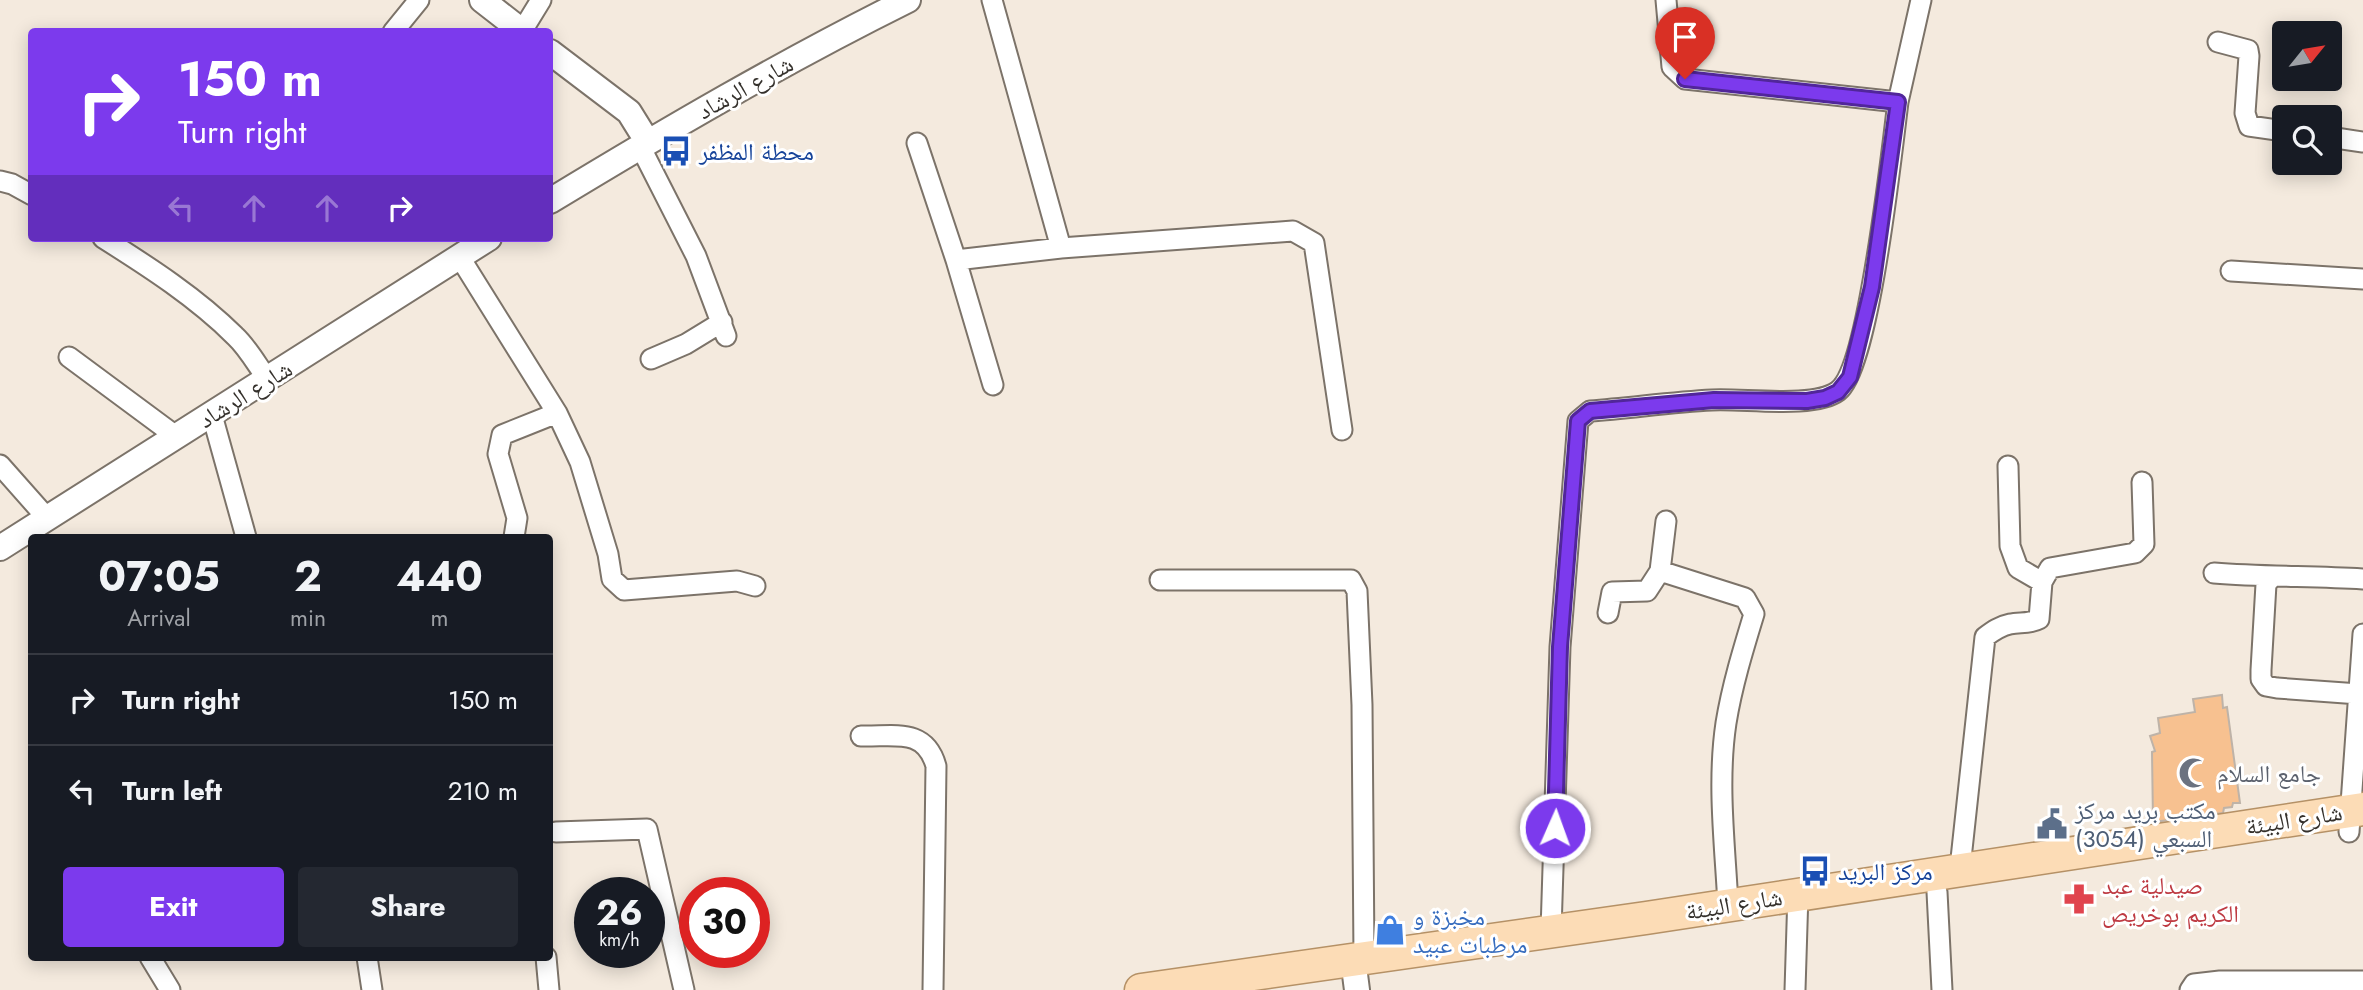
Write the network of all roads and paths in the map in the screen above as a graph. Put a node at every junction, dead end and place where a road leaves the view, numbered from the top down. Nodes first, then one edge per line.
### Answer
1 (419, 0) edge
2 (482, 0) edge
3 (541, 0) edge
4 (908, 0) edge
5 (992, 0) edge
6 (1666, 0) edge
7 (1921, 0) edge
8 (396, 28) edge
9 (518, 28) edge
10 (524, 28) edge
11 (2218, 42) dead end
12 (553, 54) edge
13 (1898, 102) junction
14 (2272, 129) edge
15 (2342, 139) edge
16 (2363, 142) edge
17 (917, 143) dead end
18 (644, 144) junction
19 (0, 181) edge
20 (28, 193) edge
21 (553, 199) edge
22 (110, 242) edge
23 (482, 242) edge
24 (1061, 248) junction
25 (459, 256) junction
26 (956, 260) junction
27 (2231, 271) dead end
28 (2363, 279) edge
29 (68, 357) dead end
30 (651, 359) dead end
31 (268, 380) junction
32 (993, 385) dead end
33 (557, 413) junction
34 (212, 415) junction
35 (1342, 430) dead end
36 (177, 437) junction
37 (0, 465) edge
38 (2008, 466) dead end
39 (2142, 482) dead end
40 (1666, 520) dead end
41 (35, 530) edge
42 (245, 534) edge
43 (514, 534) edge
44 (0, 548) edge
45 (1660, 571) junction
46 (2214, 573) dead end
47 (2272, 577) junction
48 (2363, 579) edge
49 (1160, 580) dead end
50 (2042, 582) junction
51 (755, 586) dead end
52 (1608, 612) dead end
53 (2363, 634) edge
54 (2359, 694) junction
55 (861, 736) dead end
56 (2356, 820) edge
57 (556, 832) dead end
58 (1960, 868) junction
59 (1937, 892) junction
60 (1798, 903) junction
61 (1728, 905) junction
62 (1646, 926) junction
63 (1551, 931) junction
64 (152, 961) edge
65 (368, 961) edge
66 (546, 961) edge
67 (1358, 971) edge
68 (2363, 981) edge
69 (170, 990) edge
70 (372, 990) edge
71 (549, 990) edge
72 (684, 990) edge
73 (933, 990) edge
74 (1141, 990) edge
75 (1276, 990) edge
76 (1795, 990) edge
77 (1942, 990) edge
78 (2190, 990) edge

1 - 8 street
2 - 9 street
3 - 10 street
4 - 18 street, شارع الرشاد
5 - 24 street
6 - 13 street
7 - 13 street
11 - 14 street
12 - 18 street
13 - 63 street
15 - 16 street
17 - 26 street
18 - 21 street, شارع الرشاد
18 - 30 street
19 - 20 street
22 - 31 street
23 - 25 street, شارع الرشاد
24 - 26 street
24 - 35 street
25 - 31 street, شارع الرشاد
25 - 33 street
26 - 32 street
27 - 28 street
29 - 36 street
31 - 34 street, شارع الرشاد
33 - 43 street
33 - 51 street
34 - 36 street, شارع الرشاد
34 - 42 street
36 - 41 street, شارع الرشاد
37 - 41 street
38 - 50 street
39 - 50 street
40 - 45 street
41 - 44 street, شارع الرشاد
45 - 52 street
45 - 61 street
46 - 47 street
47 - 48 street
47 - 54 street
49 - 67 street
50 - 58 street
53 - 54 street
54 - 56 street
55 - 73 street
56 - 58 main road, شارع البيئة
56 - 59 main road, شارع البيئة
57 - 72 street
58 - 60 main road, شارع البيئة
59 - 60 main road, شارع البيئة
59 - 77 street
60 - 61 main road, شارع البيئة
60 - 62 main road, شارع البيئة
60 - 76 street
61 - 62 main road, شارع البيئة
62 - 63 main road, شارع البيئة
62 - 67 main road, شارع البيئة
63 - 67 main road, شارع البيئة
64 - 69 street
65 - 70 street
66 - 71 street
67 - 74 main road
67 - 75 main road
68 - 78 street

